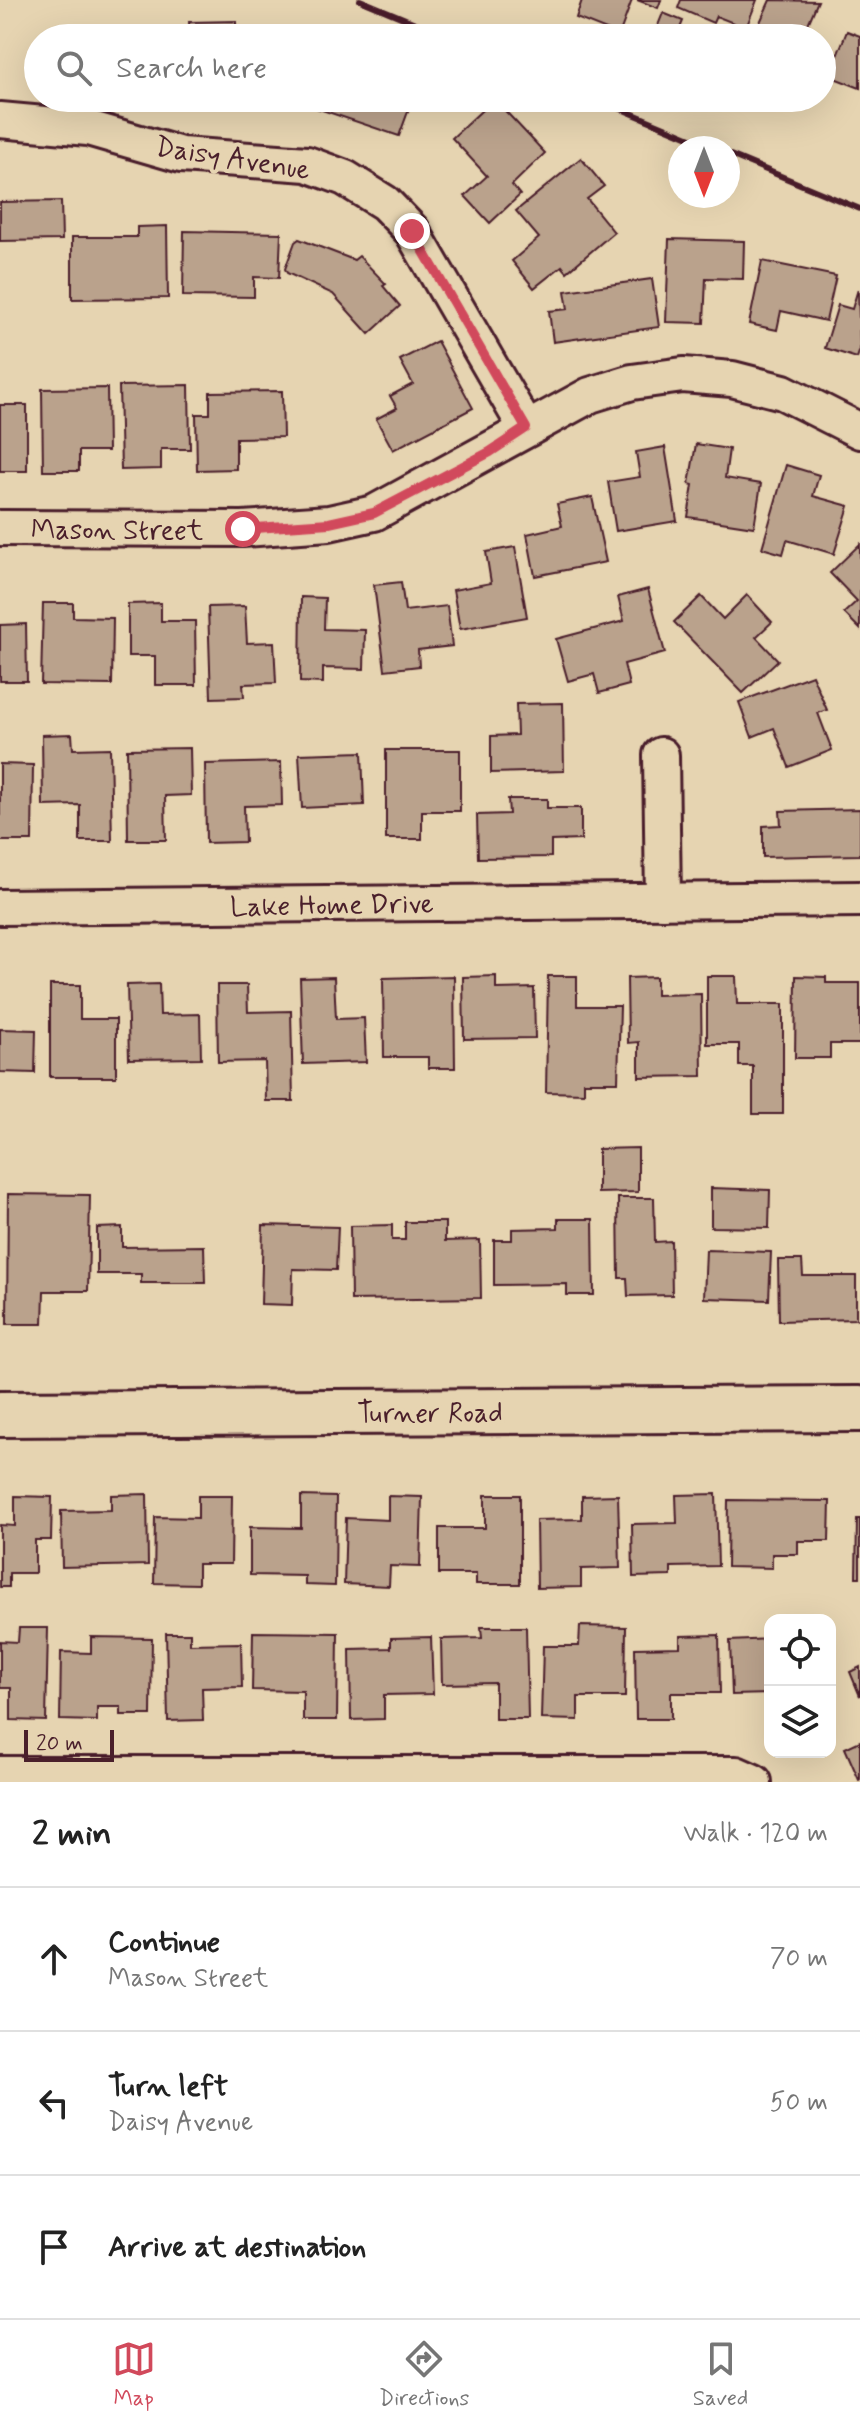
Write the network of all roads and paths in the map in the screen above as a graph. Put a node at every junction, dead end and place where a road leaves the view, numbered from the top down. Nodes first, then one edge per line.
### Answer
1 (0, 120) edge
2 (526, 428) junction
3 (860, 431) edge
4 (0, 528) edge
5 (661, 755) dead end
6 (860, 899) edge
7 (663, 901) junction
8 (0, 907) edge
9 (860, 1409) edge
10 (0, 1414) edge
11 (0, 1774) edge
12 (754, 1782) edge

1 - 2 street, Daisy Avenue
2 - 3 street, Mason Street
2 - 4 street, Mason Street
5 - 7 street
6 - 7 street, Lake Home Drive
7 - 8 street, Lake Home Drive
9 - 10 main road, Turner Road
11 - 12 street

